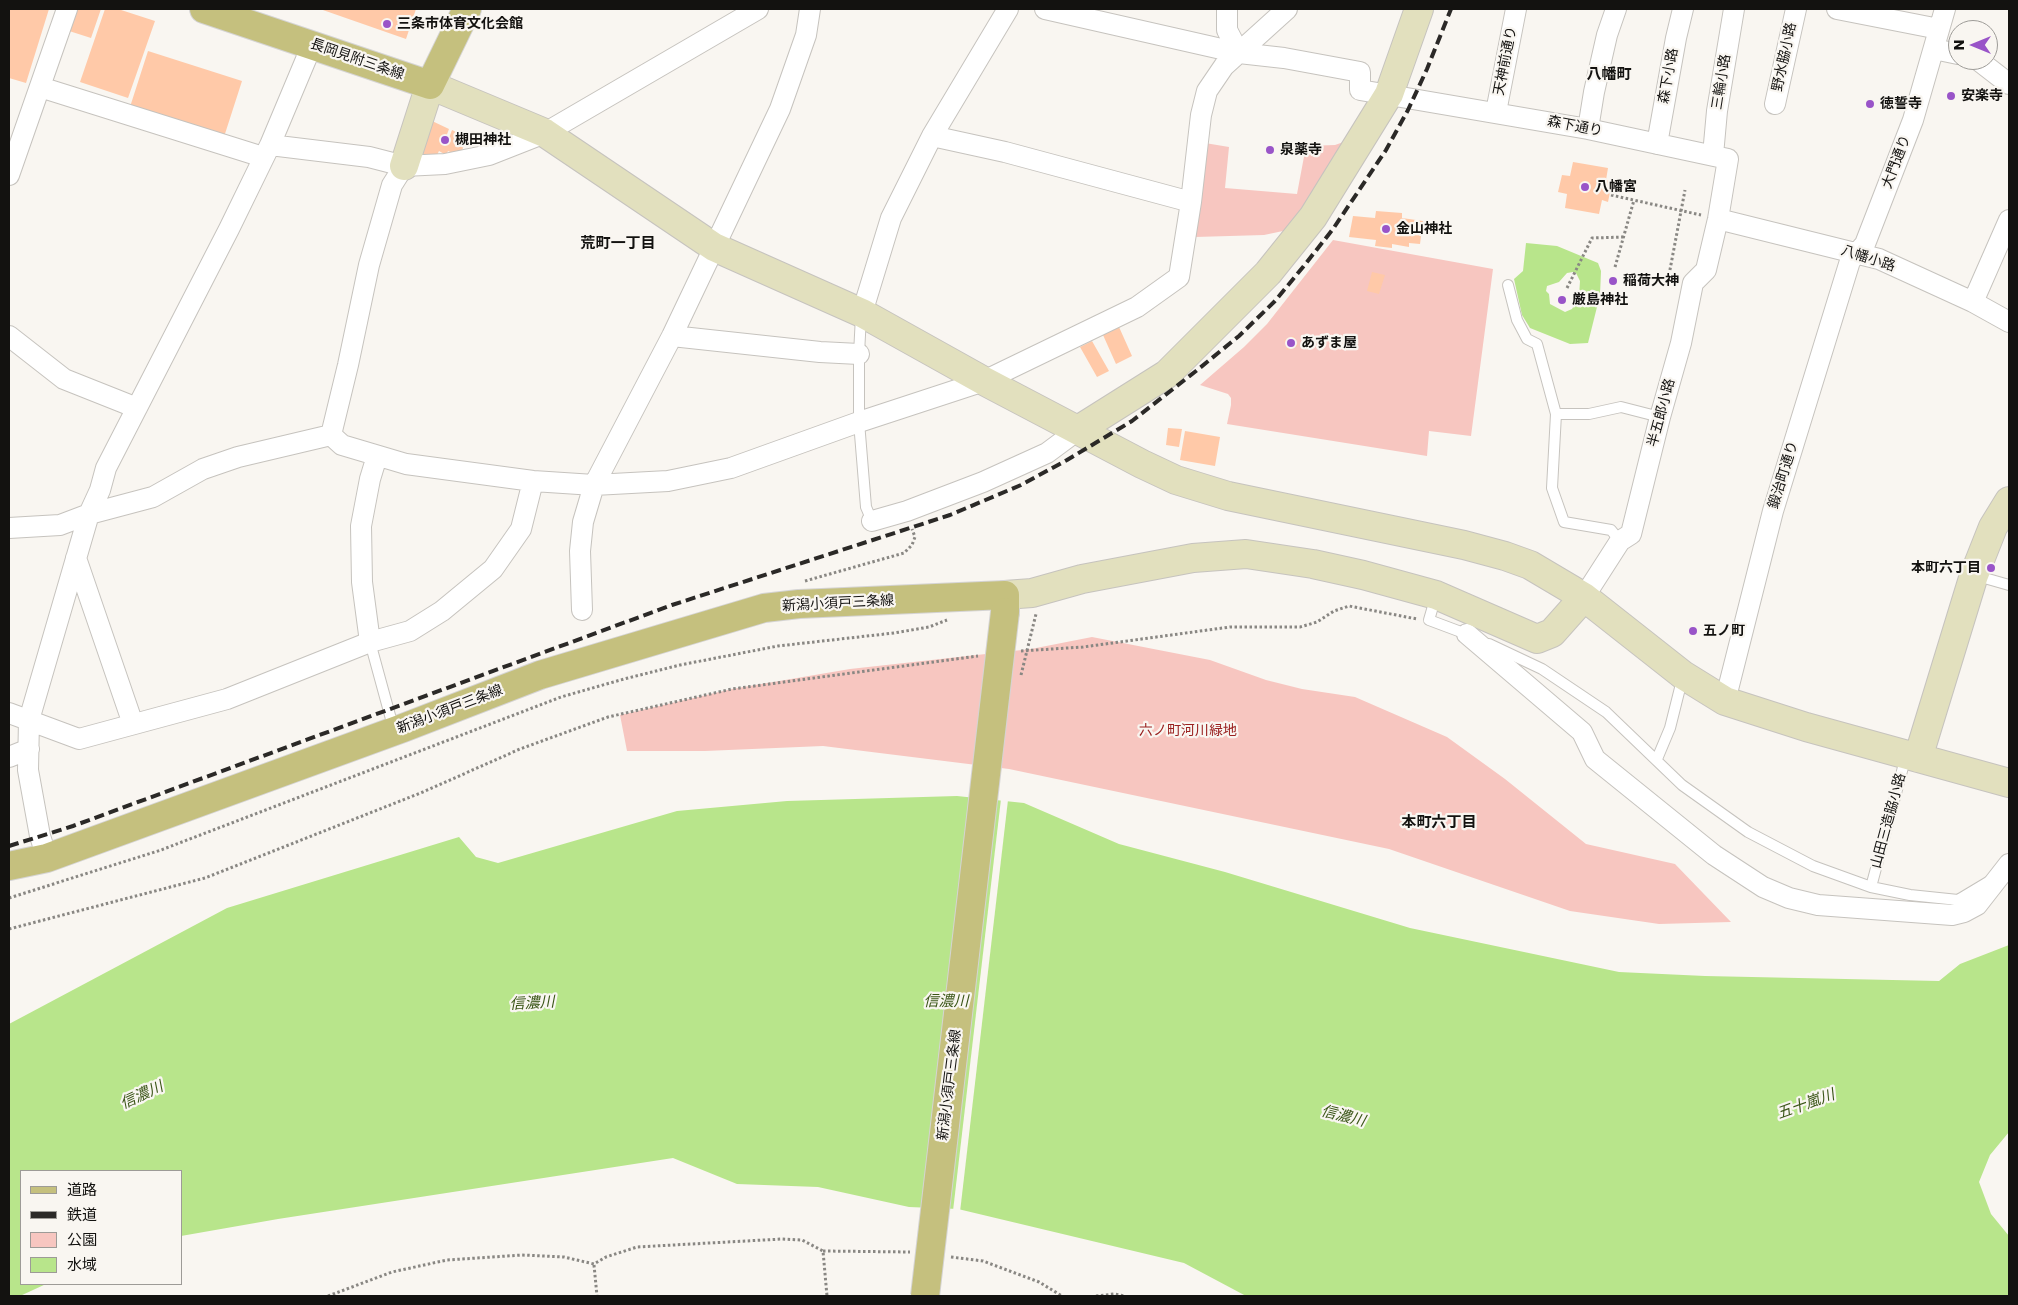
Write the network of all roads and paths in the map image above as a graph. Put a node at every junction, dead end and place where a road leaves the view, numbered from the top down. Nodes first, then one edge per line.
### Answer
1 (67, 9) edge
2 (204, 9) edge
3 (467, 9) edge
4 (758, 9) edge
5 (810, 9) edge
6 (1008, 9) edge
7 (1045, 9) edge
8 (1227, 9) edge
9 (1287, 9) edge
10 (1419, 9) edge
11 (1516, 9) edge
12 (1616, 9) edge
13 (1683, 9) edge
14 (1734, 9) edge
15 (1796, 9) edge
16 (1836, 9) edge
17 (1945, 9) edge
18 (1940, 29) junction
19 (312, 45) junction
20 (1934, 49) junction
21 (1948, 52) edge
22 (1240, 54) junction
23 (1991, 70) edge
24 (2009, 84) edge
25 (430, 85) junction
26 (40, 87) junction
27 (1389, 94) junction
28 (1775, 104) dead end
29 (1496, 112) junction
30 (1588, 129) junction
31 (545, 133) junction
32 (932, 136) junction
33 (1657, 144) junction
34 (267, 151) junction
35 (1713, 155) junction
36 (404, 166) junction
37 (9, 175) edge
38 (1685, 190) dead end
39 (1611, 195) dead end
40 (1634, 200) junction
41 (1191, 202) junction
42 (1681, 211) junction
43 (1718, 219) junction
44 (2009, 220) edge
45 (1624, 238) junction
46 (714, 247) junction
47 (1857, 254) junction
48 (1615, 267) dead end
49 (1669, 275) dead end
50 (1508, 285) dead end
51 (1567, 288) dead end
52 (1973, 302) junction
53 (862, 313) junction
54 (2009, 322) edge
55 (9, 336) edge
56 (672, 336) junction
57 (859, 354) junction
58 (984, 381) junction
59 (137, 408) junction
60 (1556, 414) junction
61 (1660, 417) junction
62 (858, 422) junction
63 (1078, 430) junction
64 (331, 435) junction
65 (377, 456) junction
66 (533, 481) junction
67 (594, 485) junction
68 (2009, 501) edge
69 (907, 511) junction
70 (89, 514) junction
71 (872, 521) joint
72 (9, 528) edge
73 (1620, 541) junction
74 (76, 558) junction
75 (1974, 575) junction
76 (803, 581) dead end
77 (2009, 585) edge
78 (1584, 597) junction
79 (1005, 604) junction
80 (1432, 608) junction
81 (582, 610) dead end
82 (950, 619) dead end
83 (1468, 634) junction
84 (370, 642) junction
85 (1012, 652) dead end
86 (983, 656) dead end
87 (1683, 675) junction
88 (1725, 701) junction
89 (9, 713) edge
90 (29, 720) junction
91 (134, 724) junction
92 (394, 731) junction
93 (29, 749) junction
94 (1912, 756) junction
95 (9, 758) edge
96 (1657, 759) junction
97 (2009, 783) edge
98 (48, 858) junction
99 (9, 866) edge
100 (2007, 868) edge
101 (1871, 887) junction
102 (9, 898) edge
103 (9, 930) edge
104 (594, 1264) junction
105 (328, 1296) edge
106 (597, 1296) edge
107 (827, 1296) edge
108 (925, 1296) edge
109 (1096, 1296) edge
110 (1125, 1296) edge

1 - 26 street
2 - 19 main road, 長岡見附三条線
3 - 25 main road
4 - 31 street
5 - 46 street
6 - 32 street
7 - 22 street
8 - 22 street
9 - 22 street
10 - 27 street
11 - 29 street, 天神前通り
12 - 30 street
13 - 33 street, 森下小路
14 - 35 street, 三輪小路
15 - 28 street, 野水脇小路
16 - 18 street
17 - 18 street, 大門通り
18 - 20 street, 大門通り
19 - 25 main road, 長岡見附三条線
19 - 34 street
20 - 21 street
20 - 47 street, 大門通り
22 - 27 street, 森下通り
22 - 41 street
23 - 24 street
25 - 31 street
25 - 36 street
26 - 34 street
26 - 37 street
27 - 29 street, 森下通り
27 - 63 street
29 - 30 street, 森下通り
30 - 33 street, 森下通り
31 - 36 street
31 - 46 street
32 - 41 street
32 - 53 street
33 - 35 street, 森下通り
34 - 36 street
34 - 59 street
35 - 43 street
36 - 64 street
38 - 42 path
39 - 40 path
40 - 42 path
40 - 45 path
41 - 58 street
42 - 43 path
42 - 49 path
43 - 47 street, 八幡小路
43 - 61 street, 半五郎小路
44 - 52 street
45 - 48 path
45 - 51 path
46 - 53 street
46 - 56 street
47 - 52 street, 八幡小路
47 - 88 street, 鍛治町通り
50 - 60 lane
52 - 54 street, 八幡小路
53 - 57 lane
53 - 58 street
55 - 59 street
56 - 57 street
56 - 67 street
57 - 62 lane
58 - 62 street
58 - 63 street
59 - 70 street
60 - 61 lane
60 - 73 lane
61 - 73 street, 半五郎小路
62 - 67 street
62 - 71 lane
63 - 69 street
63 - 78 street
64 - 65 street
64 - 70 street
65 - 66 street
65 - 84 street
66 - 67 street
66 - 84 street
67 - 81 street
68 - 75 street
69 - 71 street
69 - 76 path
70 - 72 street
70 - 74 street
73 - 78 street, 半五郎小路
74 - 90 street
74 - 91 street
75 - 77 lane
75 - 94 street
78 - 80 street
78 - 87 street
79 - 80 street
79 - 92 main road, 新潟小須戸三条線
79 - 108 main road, 新潟小須戸三条線, bridge
80 - 83 lane
80 - 85 path
82 - 102 path
83 - 96 lane
83 - 100 street
84 - 91 street
84 - 92 lane
86 - 103 path
87 - 88 street
87 - 96 lane
88 - 94 street
89 - 90 street
90 - 91 street
90 - 93 street
92 - 98 main road, 新潟小須戸三条線
93 - 95 street
93 - 98 street
94 - 97 street
94 - 101 lane, 山田三造脇小路
96 - 101 lane
98 - 99 main road, 新潟小須戸三条線
100 - 101 lane
104 - 105 path
104 - 106 path
104 - 107 path
109 - 110 path

